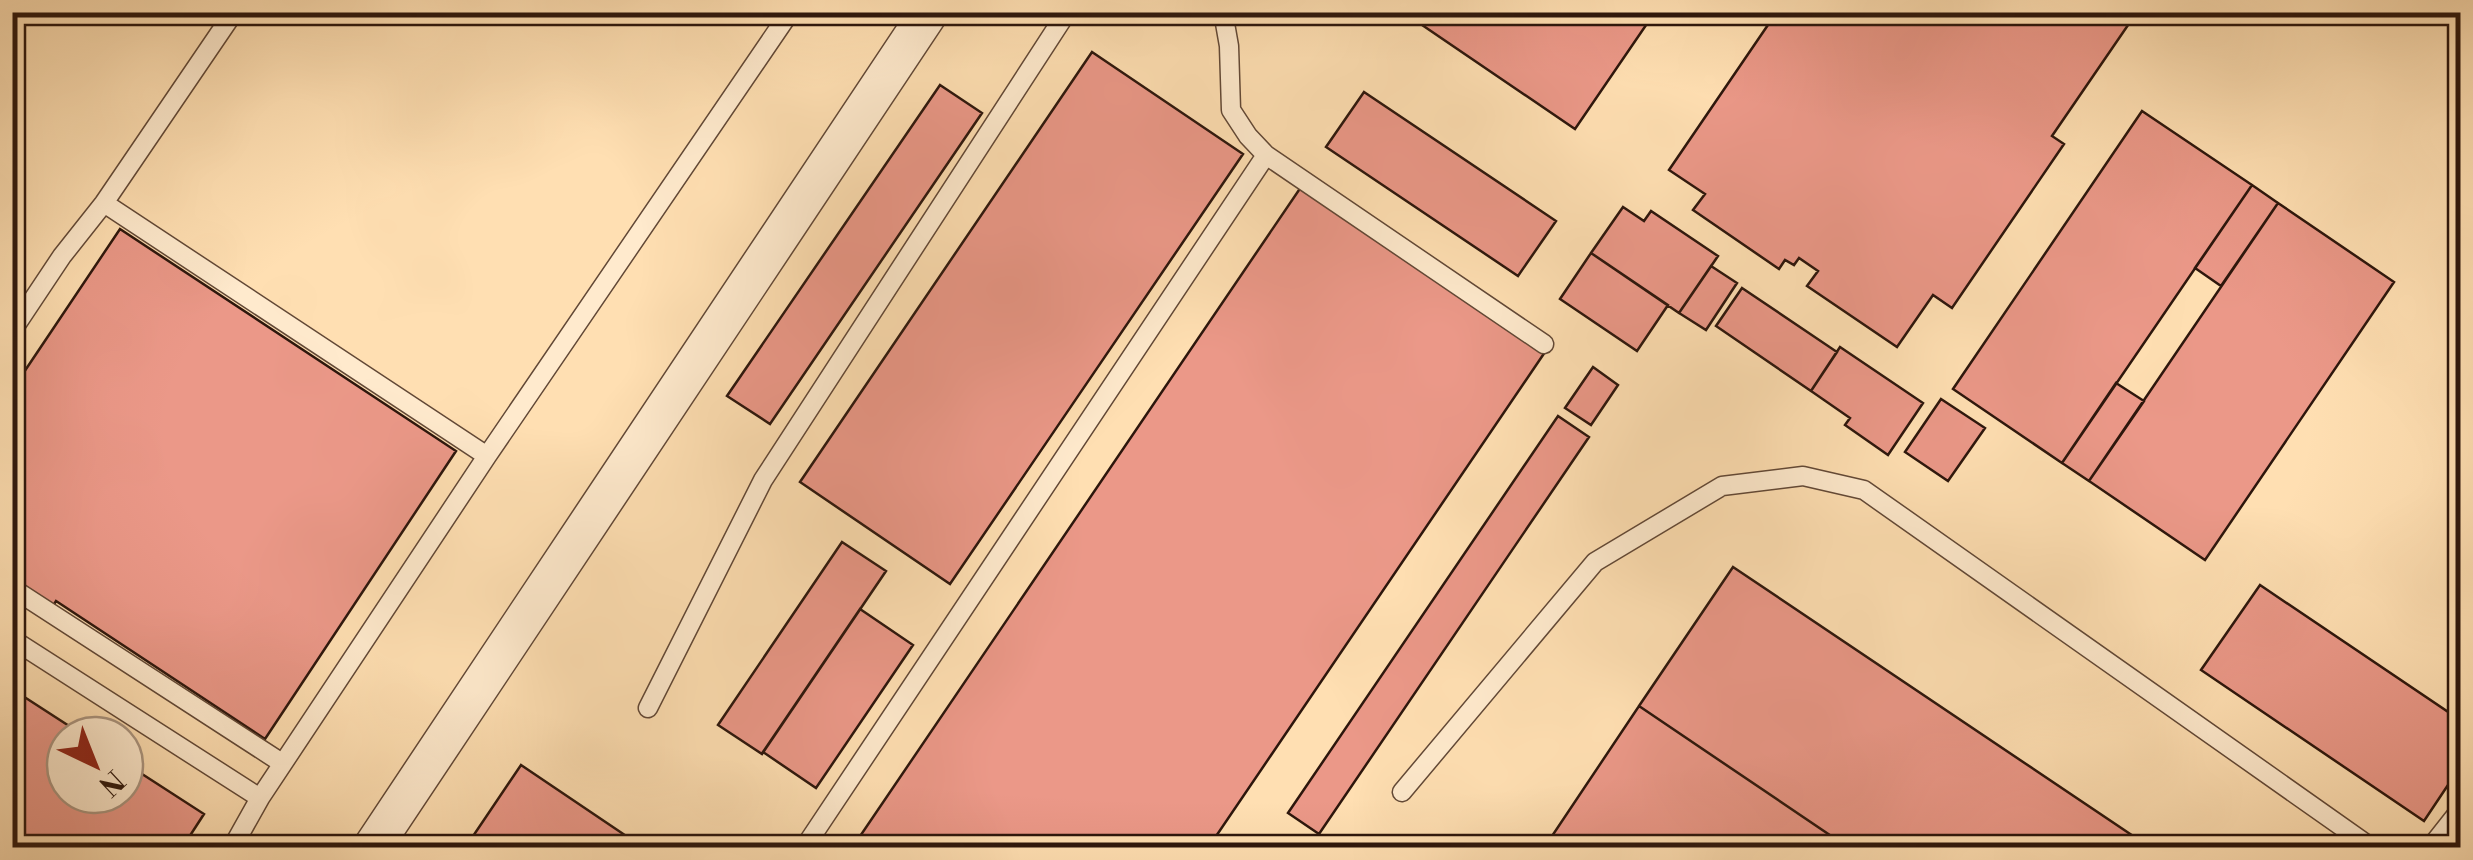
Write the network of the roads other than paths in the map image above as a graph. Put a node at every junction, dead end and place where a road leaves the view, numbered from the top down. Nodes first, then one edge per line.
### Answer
1 (234, 12) edge
2 (790, 12) edge
3 (929, 12) edge
4 (1067, 12) edge
5 (1223, 12) edge
6 (1266, 154) junction
7 (104, 203) junction
8 (12, 331) edge
9 (1544, 344) dead end
10 (487, 456) junction
11 (12, 588) edge
12 (12, 639) edge
13 (648, 708) dead end
14 (282, 763) junction
15 (1402, 792) dead end
16 (260, 798) junction
17 (2460, 810) edge
18 (232, 848) edge
19 (372, 848) edge
20 (804, 848) edge
21 (2372, 848) edge
22 (2430, 848) edge

1 - 7 lane
2 - 10 lane
3 - 19 street
4 - 13 lane
5 - 6 lane
6 - 9 lane
6 - 20 lane
7 - 8 lane
7 - 10 lane
10 - 14 lane
11 - 14 lane
12 - 16 lane
14 - 16 lane
15 - 21 lane
16 - 18 lane
17 - 22 lane

